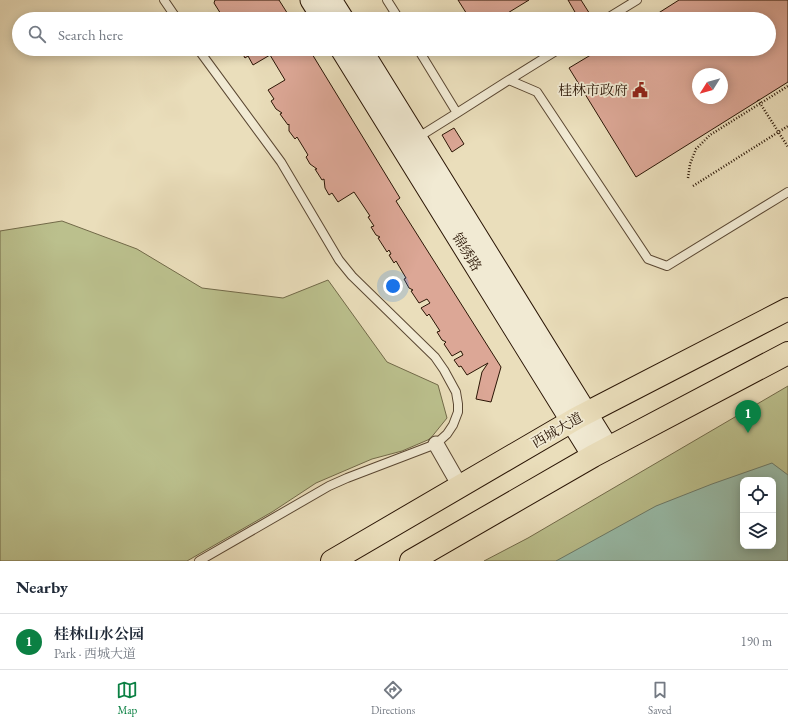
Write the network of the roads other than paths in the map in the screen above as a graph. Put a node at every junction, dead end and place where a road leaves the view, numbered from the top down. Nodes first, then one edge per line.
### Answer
1 (164, 0) edge
2 (311, 0) edge
3 (331, 0) edge
4 (388, 0) edge
5 (637, 0) edge
6 (172, 12) edge
7 (319, 12) edge
8 (339, 12) edge
9 (395, 12) edge
10 (617, 12) edge
11 (203, 56) edge
12 (346, 56) edge
13 (365, 56) edge
14 (422, 56) edge
15 (548, 56) edge
16 (510, 80) junction
17 (457, 113) junction
18 (417, 138) junction
19 (788, 192) edge
20 (788, 309) edge
21 (788, 352) edge
22 (579, 417) junction
23 (436, 444) junction
24 (600, 452) junction
25 (460, 486) junction
26 (199, 561) edge
27 (332, 561) edge
28 (411, 561) edge

1 - 6 lane
2 - 7 street
3 - 8 street
4 - 9 lane
5 - 10 lane
11 - 23 lane
12 - 22 street, 锦绣路
13 - 18 street, 锦绣路
14 - 17 lane
15 - 16 lane
16 - 17 lane
16 - 19 lane
17 - 18 lane
18 - 22 street, 锦绣路
20 - 22 highway, 西城大道
21 - 24 highway
22 - 24 street, 锦绣路
22 - 25 highway, 西城大道
23 - 25 street
23 - 26 lane
24 - 28 highway
25 - 27 highway, 西城大道

